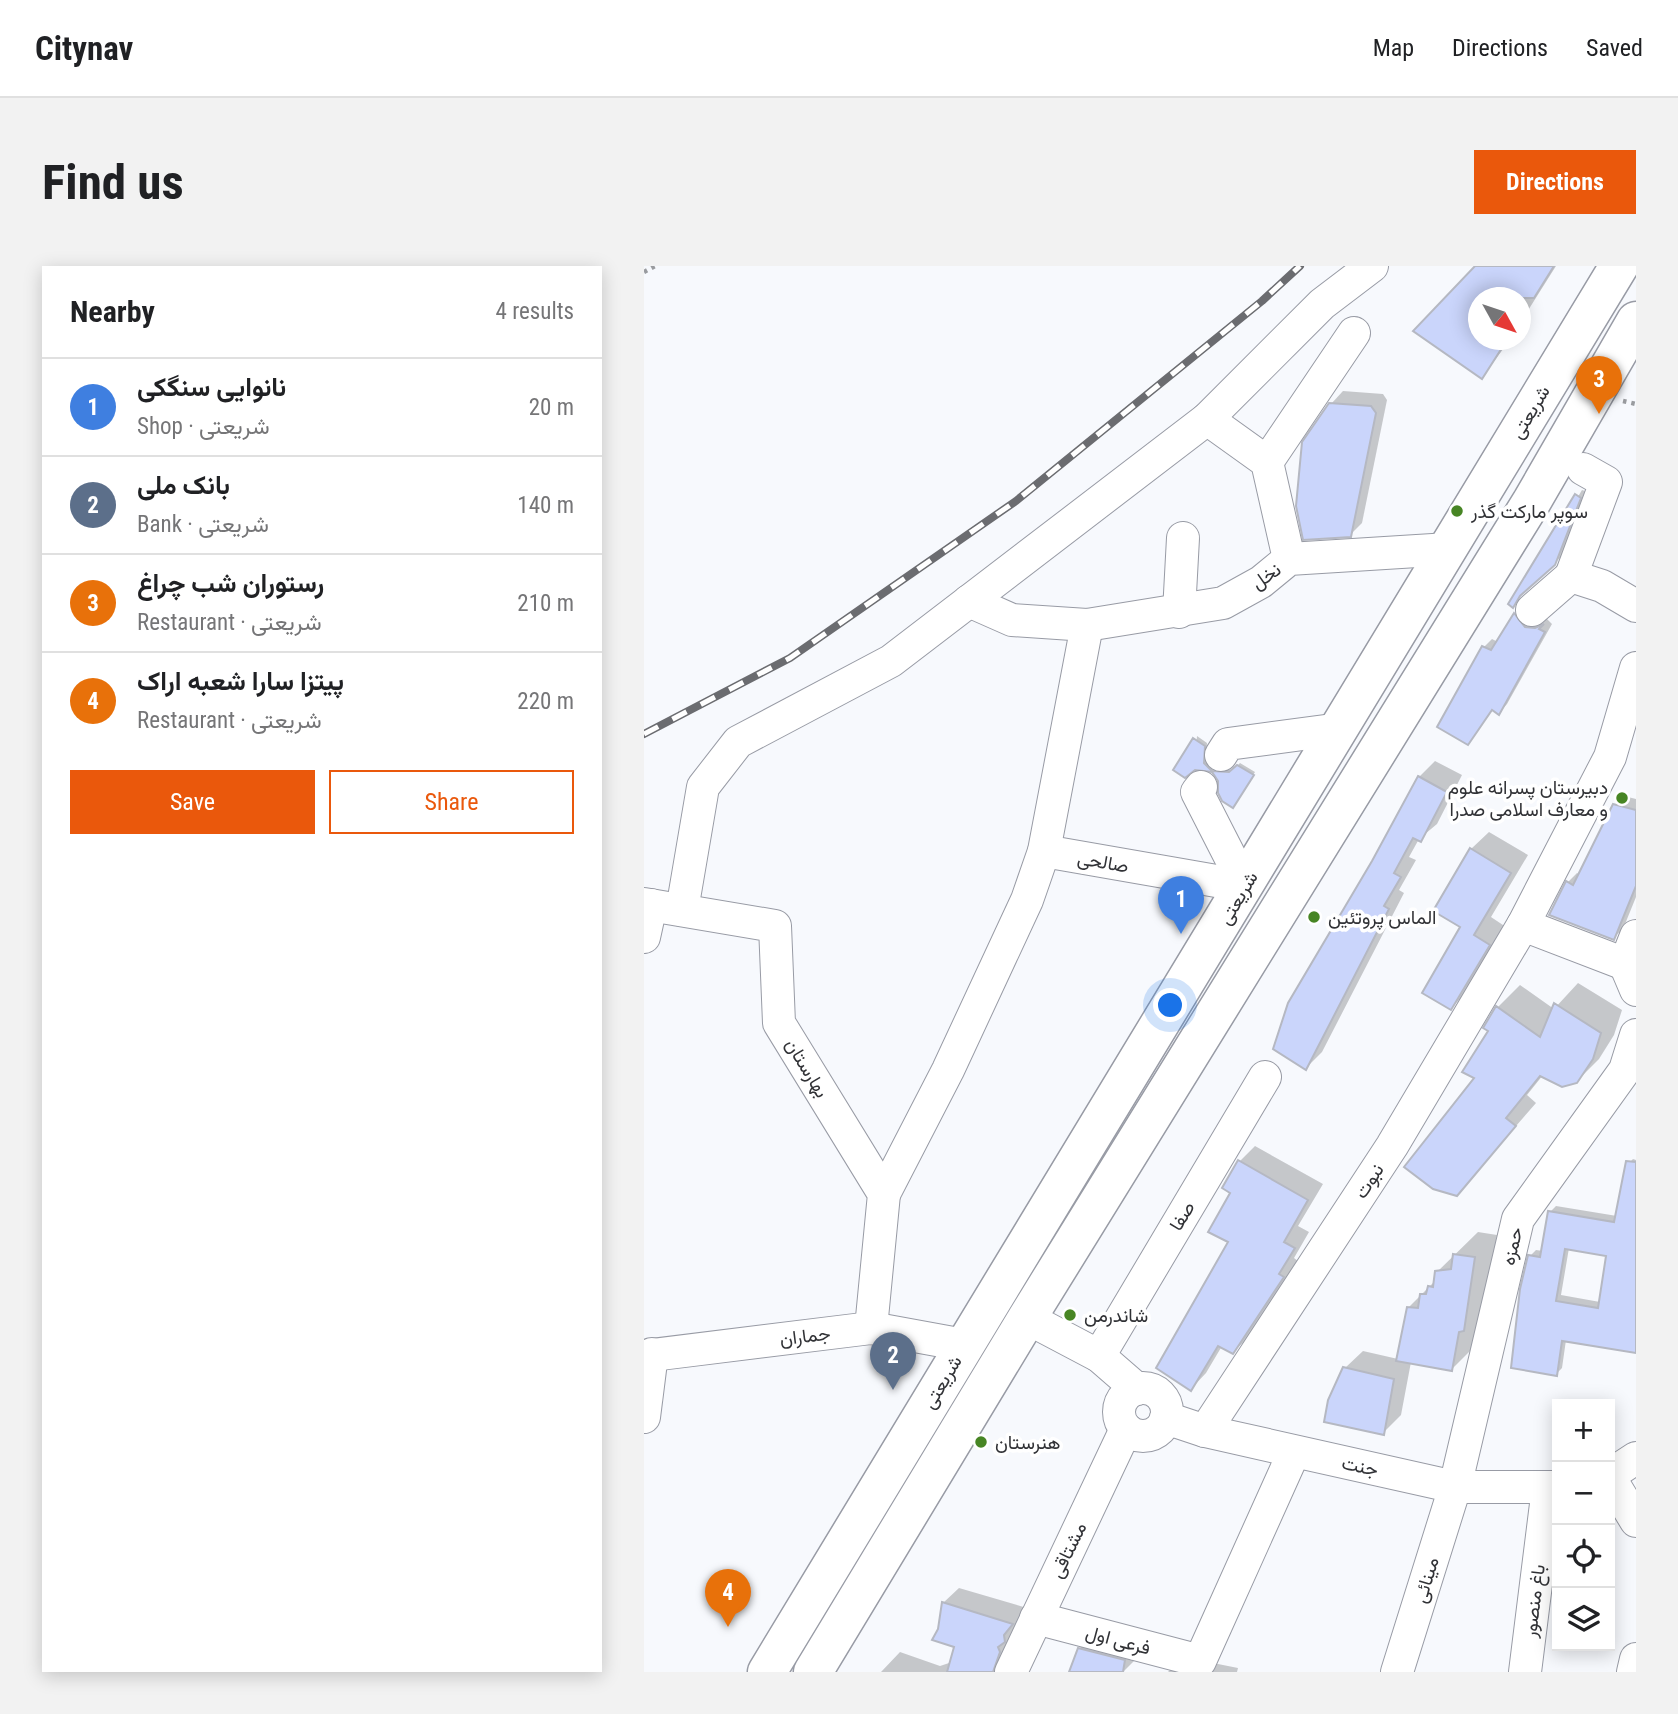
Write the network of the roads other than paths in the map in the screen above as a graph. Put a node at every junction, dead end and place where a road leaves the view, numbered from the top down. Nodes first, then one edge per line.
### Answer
1 (1372, 266) edge
2 (1621, 266) edge
3 (1636, 281) edge
4 (1636, 321) edge
5 (1354, 332) dead end
6 (1572, 341) junction
7 (1612, 361) junction
8 (1207, 419) junction
9 (1267, 463) junction
10 (1583, 469) dead end
11 (1184, 538) dead end
12 (1449, 549) junction
13 (1289, 559) junction
14 (1571, 576) junction
15 (969, 601) junction
16 (1636, 606) edge
17 (1532, 610) dead end
18 (1179, 612) junction
19 (1087, 625) junction
20 (1636, 668) edge
21 (1340, 729) junction
22 (1221, 755) dead end
23 (1200, 787) dead end
24 (1044, 851) junction
25 (1245, 886) junction
26 (647, 904) edge
27 (682, 910) junction
28 (1523, 925) junction
29 (644, 937) edge
30 (1633, 963) edge
31 (1636, 1035) edge
32 (1265, 1076) dead end
33 (884, 1194) junction
34 (1027, 1318) junction
35 (871, 1328) junction
36 (964, 1345) junction
37 (648, 1355) edge
38 (1099, 1356) junction
39 (1137, 1389) junction
40 (644, 1417) edge
41 (1166, 1418) junction
42 (1126, 1429) junction
43 (1205, 1431) junction
44 (1294, 1452) junction
45 (1625, 1462) edge
46 (1455, 1487) junction
47 (1552, 1488) edge
48 (1552, 1495) edge
49 (1636, 1521) edge
50 (1036, 1618) junction
51 (1136, 1659) edge
52 (1636, 1659) edge
53 (767, 1672) edge
54 (813, 1672) edge
55 (1011, 1672) edge
56 (1397, 1672) edge
57 (1525, 1672) edge
58 (1633, 1672) edge

1 - 8 street
2 - 3 main road
2 - 6 main road, شریعتی
4 - 7 main road, شریعتی
5 - 9 street
6 - 7 main road
6 - 12 main road, شریعتی
7 - 34 main road, شریعتی
8 - 9 street
8 - 15 street
9 - 13 street
10 - 14 street
11 - 18 street
12 - 13 street, نخل
12 - 21 main road, شریعتی
13 - 18 street, نخل
14 - 16 street
14 - 17 street
15 - 19 street, نخل
15 - 27 street
18 - 19 street, نخل
19 - 24 street
20 - 28 street, نبوت
21 - 22 street
21 - 25 main road, شریعتی
23 - 25 street
24 - 25 street, صالحی
24 - 33 street
25 - 36 main road, شریعتی
26 - 27 street, بهارستان
26 - 29 street
27 - 33 street, بهارستان
28 - 30 street
28 - 43 street, نبوت
31 - 46 street, حمزه
32 - 38 street, صفا
33 - 35 street
34 - 38 street
34 - 54 main road, شریعتی
35 - 36 street, جماران
35 - 37 street, جماران
36 - 53 main road, شریعتی
37 - 40 street
38 - 39 street
39 - 41 street
39 - 42 street
41 - 42 street
41 - 43 street, جنت
42 - 50 street, مشتاقی
43 - 44 street, جنت
44 - 46 street, جنت
44 - 51 street, فرعی اول
45 - 49 street
46 - 47 street, جنت
46 - 56 street, مینائی
48 - 57 street, باغ منصور
50 - 51 street, فرعی اول
50 - 55 street, مشتاقی
52 - 58 street

